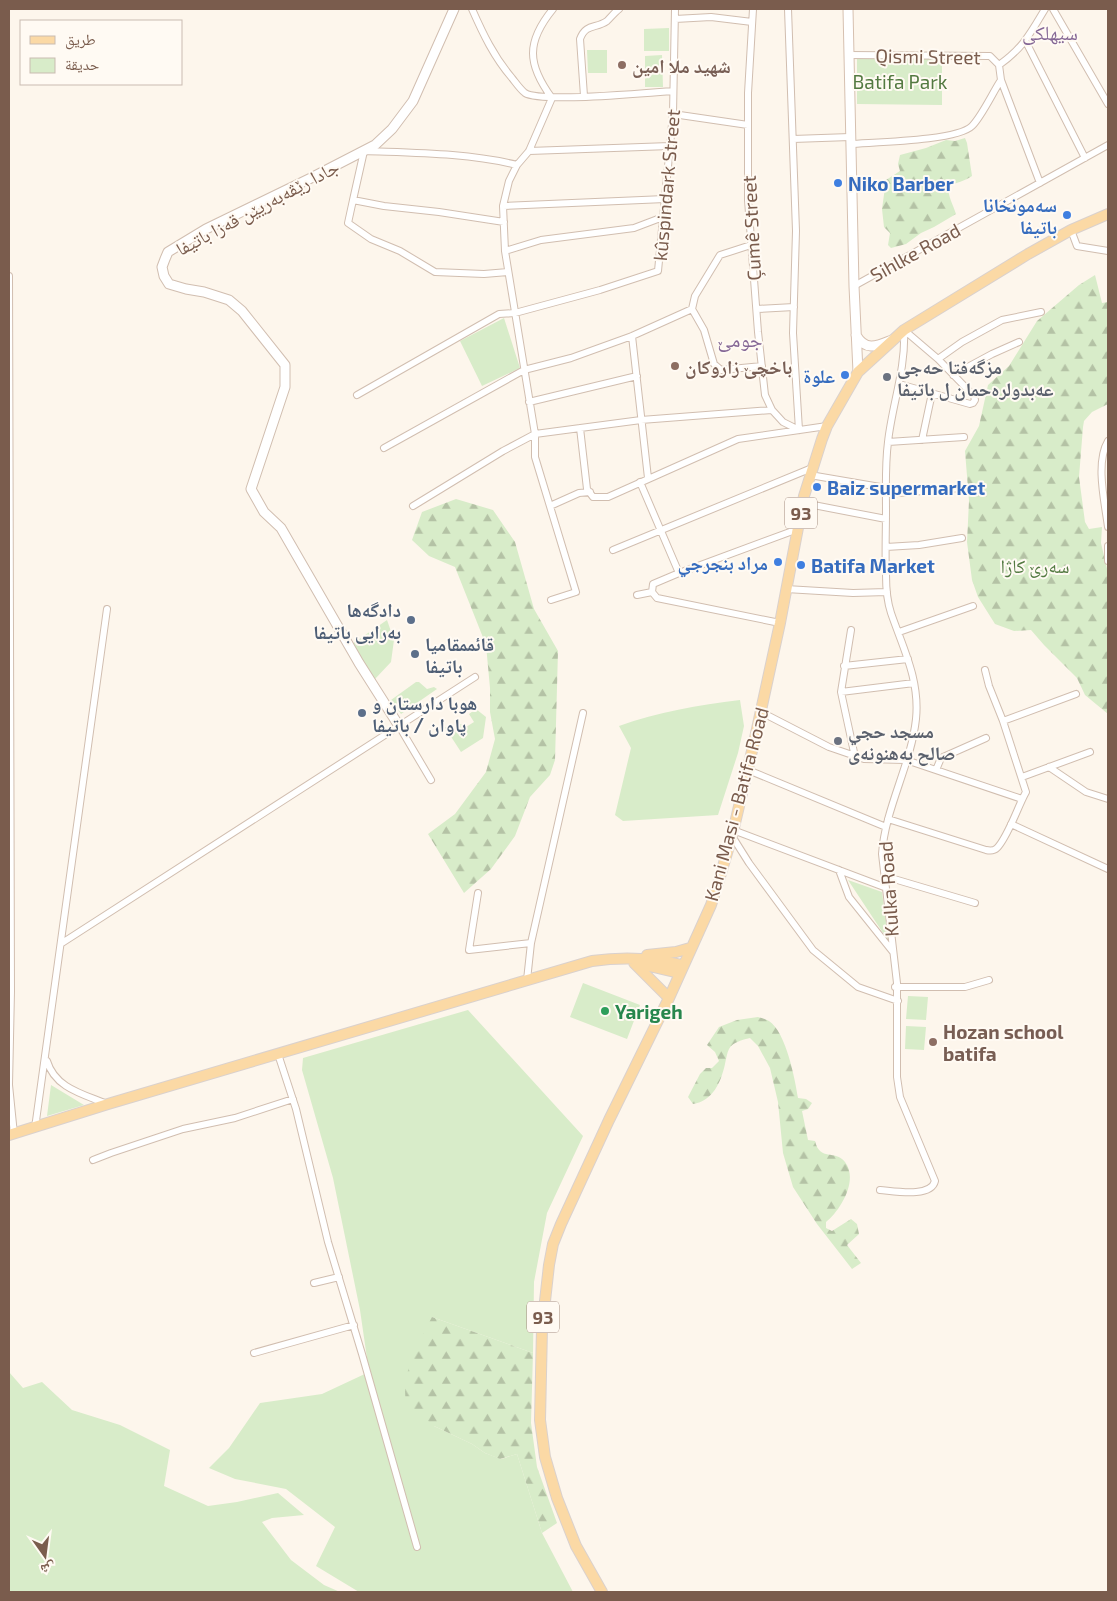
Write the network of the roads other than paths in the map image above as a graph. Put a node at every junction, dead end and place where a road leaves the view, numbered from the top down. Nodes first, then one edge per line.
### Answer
1 (454, 9) edge
2 (472, 9) edge
3 (553, 9) edge
4 (619, 9) edge
5 (676, 9) edge
6 (711, 9) edge
7 (753, 9) edge
8 (788, 9) edge
9 (848, 9) edge
10 (1044, 9) edge
11 (1053, 9) edge
12 (711, 17) junction
13 (675, 19) junction
14 (752, 22) junction
15 (1026, 42) junction
16 (848, 54) junction
17 (999, 65) junction
18 (1001, 80) junction
19 (673, 91) junction
20 (584, 96) junction
21 (552, 98) junction
22 (1108, 104) edge
23 (673, 114) junction
24 (748, 125) junction
25 (793, 139) junction
26 (850, 141) junction
27 (1108, 145) edge
28 (670, 146) junction
29 (364, 151) junction
30 (529, 151) junction
31 (1085, 158) junction
32 (517, 165) junction
33 (1040, 183) junction
34 (665, 199) junction
35 (353, 200) junction
36 (503, 206) junction
37 (1108, 214) edge
38 (663, 217) junction
39 (504, 222) junction
40 (1071, 230) junction
41 (752, 245) junction
42 (505, 251) junction
43 (1108, 252) edge
44 (508, 272) junction
45 (9, 276) edge
46 (854, 286) junction
47 (794, 307) junction
48 (692, 309) junction
49 (756, 309) junction
50 (1040, 312) dead end
51 (515, 313) junction
52 (904, 330) junction
53 (856, 335) junction
54 (632, 336) junction
55 (895, 339) junction
56 (1019, 342) dead end
57 (938, 359) junction
58 (762, 366) junction
59 (524, 370) junction
60 (858, 372) junction
61 (953, 375) junction
62 (636, 376) junction
63 (899, 384) junction
64 (932, 393) junction
65 (357, 395) dead end
66 (529, 402) junction
67 (772, 410) junction
68 (641, 420) junction
69 (827, 426) junction
70 (580, 428) junction
71 (799, 430) junction
72 (535, 434) junction
73 (964, 437) dead end
74 (922, 440) junction
75 (1108, 441) edge
76 (888, 442) junction
77 (384, 448) dead end
78 (811, 472) junction
79 (648, 478) junction
80 (640, 482) junction
81 (961, 488) dead end
82 (886, 491) junction
83 (590, 492) junction
84 (803, 503) junction
85 (413, 506) dead end
86 (550, 506) junction
87 (886, 518) junction
88 (1108, 527) edge
89 (798, 529) junction
90 (662, 531) junction
91 (962, 538) dead end
92 (1108, 546) edge
93 (886, 547) junction
94 (613, 550) dead end
95 (1108, 561) edge
96 (679, 573) junction
97 (786, 589) junction
98 (652, 592) junction
99 (887, 592) junction
100 (637, 595) dead end
101 (551, 600) dead end
102 (973, 606) dead end
103 (107, 609) dead end
104 (780, 622) junction
105 (851, 630) dead end
106 (899, 632) junction
107 (908, 659) junction
108 (844, 666) junction
109 (985, 670) dead end
110 (475, 677) dead end
111 (914, 683) junction
112 (840, 692) junction
113 (1076, 694) dead end
114 (761, 712) junction
115 (583, 714) dead end
116 (1003, 721) junction
117 (399, 726) junction
118 (986, 738) dead end
119 (1090, 752) dead end
120 (856, 756) junction
121 (906, 760) junction
122 (1049, 767) junction
123 (748, 770) junction
124 (936, 770) junction
125 (1022, 777) junction
126 (431, 780) dead end
127 (1022, 799) junction
128 (1108, 800) edge
129 (888, 819) junction
130 (1011, 824) junction
131 (886, 827) junction
132 (732, 833) junction
133 (1108, 869) edge
134 (839, 870) junction
135 (884, 876) junction
136 (884, 887) junction
137 (478, 893) dead end
138 (975, 903) dead end
139 (62, 943) junction
140 (531, 943) junction
141 (690, 948) junction
142 (893, 953) junction
143 (632, 961) junction
144 (681, 969) junction
145 (527, 980) junction
146 (989, 980) dead end
147 (896, 987) junction
148 (669, 998) junction
149 (898, 1001) junction
150 (278, 1054) junction
151 (46, 1057) junction
152 (293, 1099) junction
153 (108, 1104) junction
154 (35, 1128) junction
155 (12, 1134) edge
156 (94, 1160) dead end
157 (880, 1190) dead end
158 (339, 1277) junction
159 (314, 1283) dead end
160 (354, 1325) junction
161 (254, 1353) dead end
162 (417, 1547) dead end
163 (602, 1592) edge

1 - 29 street
2 - 21 street
3 - 21 street
4 - 20 street
5 - 13 street, kûspindark Street
6 - 12 street
7 - 14 street, Çumê Street
8 - 25 street
9 - 16 street
10 - 15 street
11 - 22 street
12 - 13 street
12 - 14 street
13 - 19 street, kûspindark Street
14 - 24 street, Çumê Street
15 - 17 street
15 - 31 street
16 - 17 street, Qismi Street
16 - 26 street
17 - 18 street, Qismi Street
18 - 26 street
18 - 33 street, Qismi Street
19 - 20 street
19 - 23 street, kûspindark Street
20 - 21 street
21 - 30 street
23 - 24 street
23 - 28 street, kûspindark Street
24 - 41 street, Çumê Street
25 - 26 street
25 - 47 street
26 - 46 street
27 - 31 street, Sihlke Road
28 - 30 street
28 - 34 street, kûspindark Street
29 - 32 street
29 - 35 street
29 - 117 street, جادا رێڤه‌به‌ريێن قه‌زا باتيفا
30 - 32 street
31 - 33 street, Sihlke Road
32 - 36 street
33 - 46 street, Sihlke Road
34 - 36 street
34 - 38 street, kûspindark Street
35 - 39 street
35 - 44 street
36 - 39 street
37 - 40 main road, Kani Masi - Batifa Road / 93
38 - 42 street
38 - 51 street, kûspindark Street
39 - 42 street
40 - 43 street
40 - 52 main road, Kani Masi - Batifa Road / 93
41 - 48 street
41 - 49 street, Çumê Street
42 - 44 street
44 - 51 street
45 - 155 street
46 - 53 street
47 - 49 street
47 - 71 street
48 - 54 street
48 - 58 street
49 - 58 street, Çumê Street
50 - 57 street
51 - 59 street
51 - 65 street
52 - 55 main road, Kani Masi - Batifa Road / 93
52 - 57 street
52 - 63 street, Kulka Road
53 - 55 street
53 - 60 street
54 - 59 street
54 - 62 street
55 - 60 main road, Kani Masi - Batifa Road / 93
56 - 61 street
57 - 61 street
58 - 67 street, Çumê Street
59 - 66 street
59 - 77 street
60 - 69 main road, Kani Masi - Batifa Road / 93
61 - 64 street
62 - 66 street
62 - 68 street
63 - 64 street
63 - 76 street, Kulka Road
64 - 74 street
66 - 72 street
67 - 68 street
67 - 71 street
68 - 70 street
68 - 79 street
69 - 71 street
69 - 78 main road, Kani Masi - Batifa Road / 93
70 - 72 street
70 - 83 street
71 - 79 street
72 - 85 street
72 - 86 street
73 - 74 street
74 - 76 street
75 - 88 street
76 - 82 street, Kulka Road
78 - 82 street
78 - 84 main road, Kani Masi - Batifa Road / 93
78 - 90 street
79 - 80 street
80 - 83 street
80 - 90 street
81 - 82 street
82 - 87 street, Kulka Road
83 - 86 street
84 - 87 street
84 - 89 main road, Kani Masi - Batifa Road / 93
86 - 101 street
87 - 93 street, Kulka Road
89 - 96 street
89 - 97 main road, Kani Masi - Batifa Road / 93
90 - 94 street
90 - 96 street
91 - 93 street
92 - 95 street
93 - 99 street, Kulka Road
96 - 98 street
97 - 99 street
97 - 104 main road, Kani Masi - Batifa Road / 93
98 - 100 street
98 - 104 street
99 - 106 street, Kulka Road
102 - 106 street
103 - 139 street
104 - 114 main road, Kani Masi - Batifa Road / 93
105 - 108 street
106 - 107 street, Kulka Road
107 - 108 street
107 - 111 street, Kulka Road
108 - 112 street
109 - 116 street
110 - 117 street
111 - 112 street
111 - 121 street, Kulka Road
112 - 120 street
113 - 116 street
114 - 120 street
114 - 123 main road, Kani Masi - Batifa Road / 93
115 - 140 street
116 - 125 street
117 - 126 street
117 - 139 street
118 - 124 street
119 - 122 street
120 - 121 street
121 - 124 street
121 - 129 street, Kulka Road
122 - 125 street
122 - 128 street
123 - 131 street
123 - 132 main road, Kani Masi - Batifa Road / 93
124 - 127 street
125 - 127 street
127 - 130 street
129 - 130 street
129 - 131 street, Kulka Road
130 - 133 street
131 - 135 street, Kulka Road
132 - 134 street
132 - 141 main road, Kani Masi - Batifa Road / 93
132 - 149 street
134 - 136 street
134 - 142 street
135 - 136 street, Kulka Road
135 - 138 street
136 - 142 street, Kulka Road
137 - 140 street
139 - 151 street
140 - 145 street
141 - 143 main road
141 - 144 main road, Kani Masi - Batifa Road / 93
142 - 147 street, Kulka Road
143 - 144 main road
143 - 145 main road
143 - 148 main road
144 - 148 main road, Kani Masi - Batifa Road / 93
145 - 150 main road
146 - 147 street
147 - 149 street, Kulka Road
148 - 163 main road, Kani Masi - Batifa Road / 93
149 - 157 street, Kulka Road
150 - 152 street
150 - 153 main road
151 - 153 street
151 - 154 street
152 - 156 street
152 - 158 street
153 - 154 main road
154 - 155 main road
158 - 159 street
158 - 160 street
160 - 161 street
160 - 162 street

